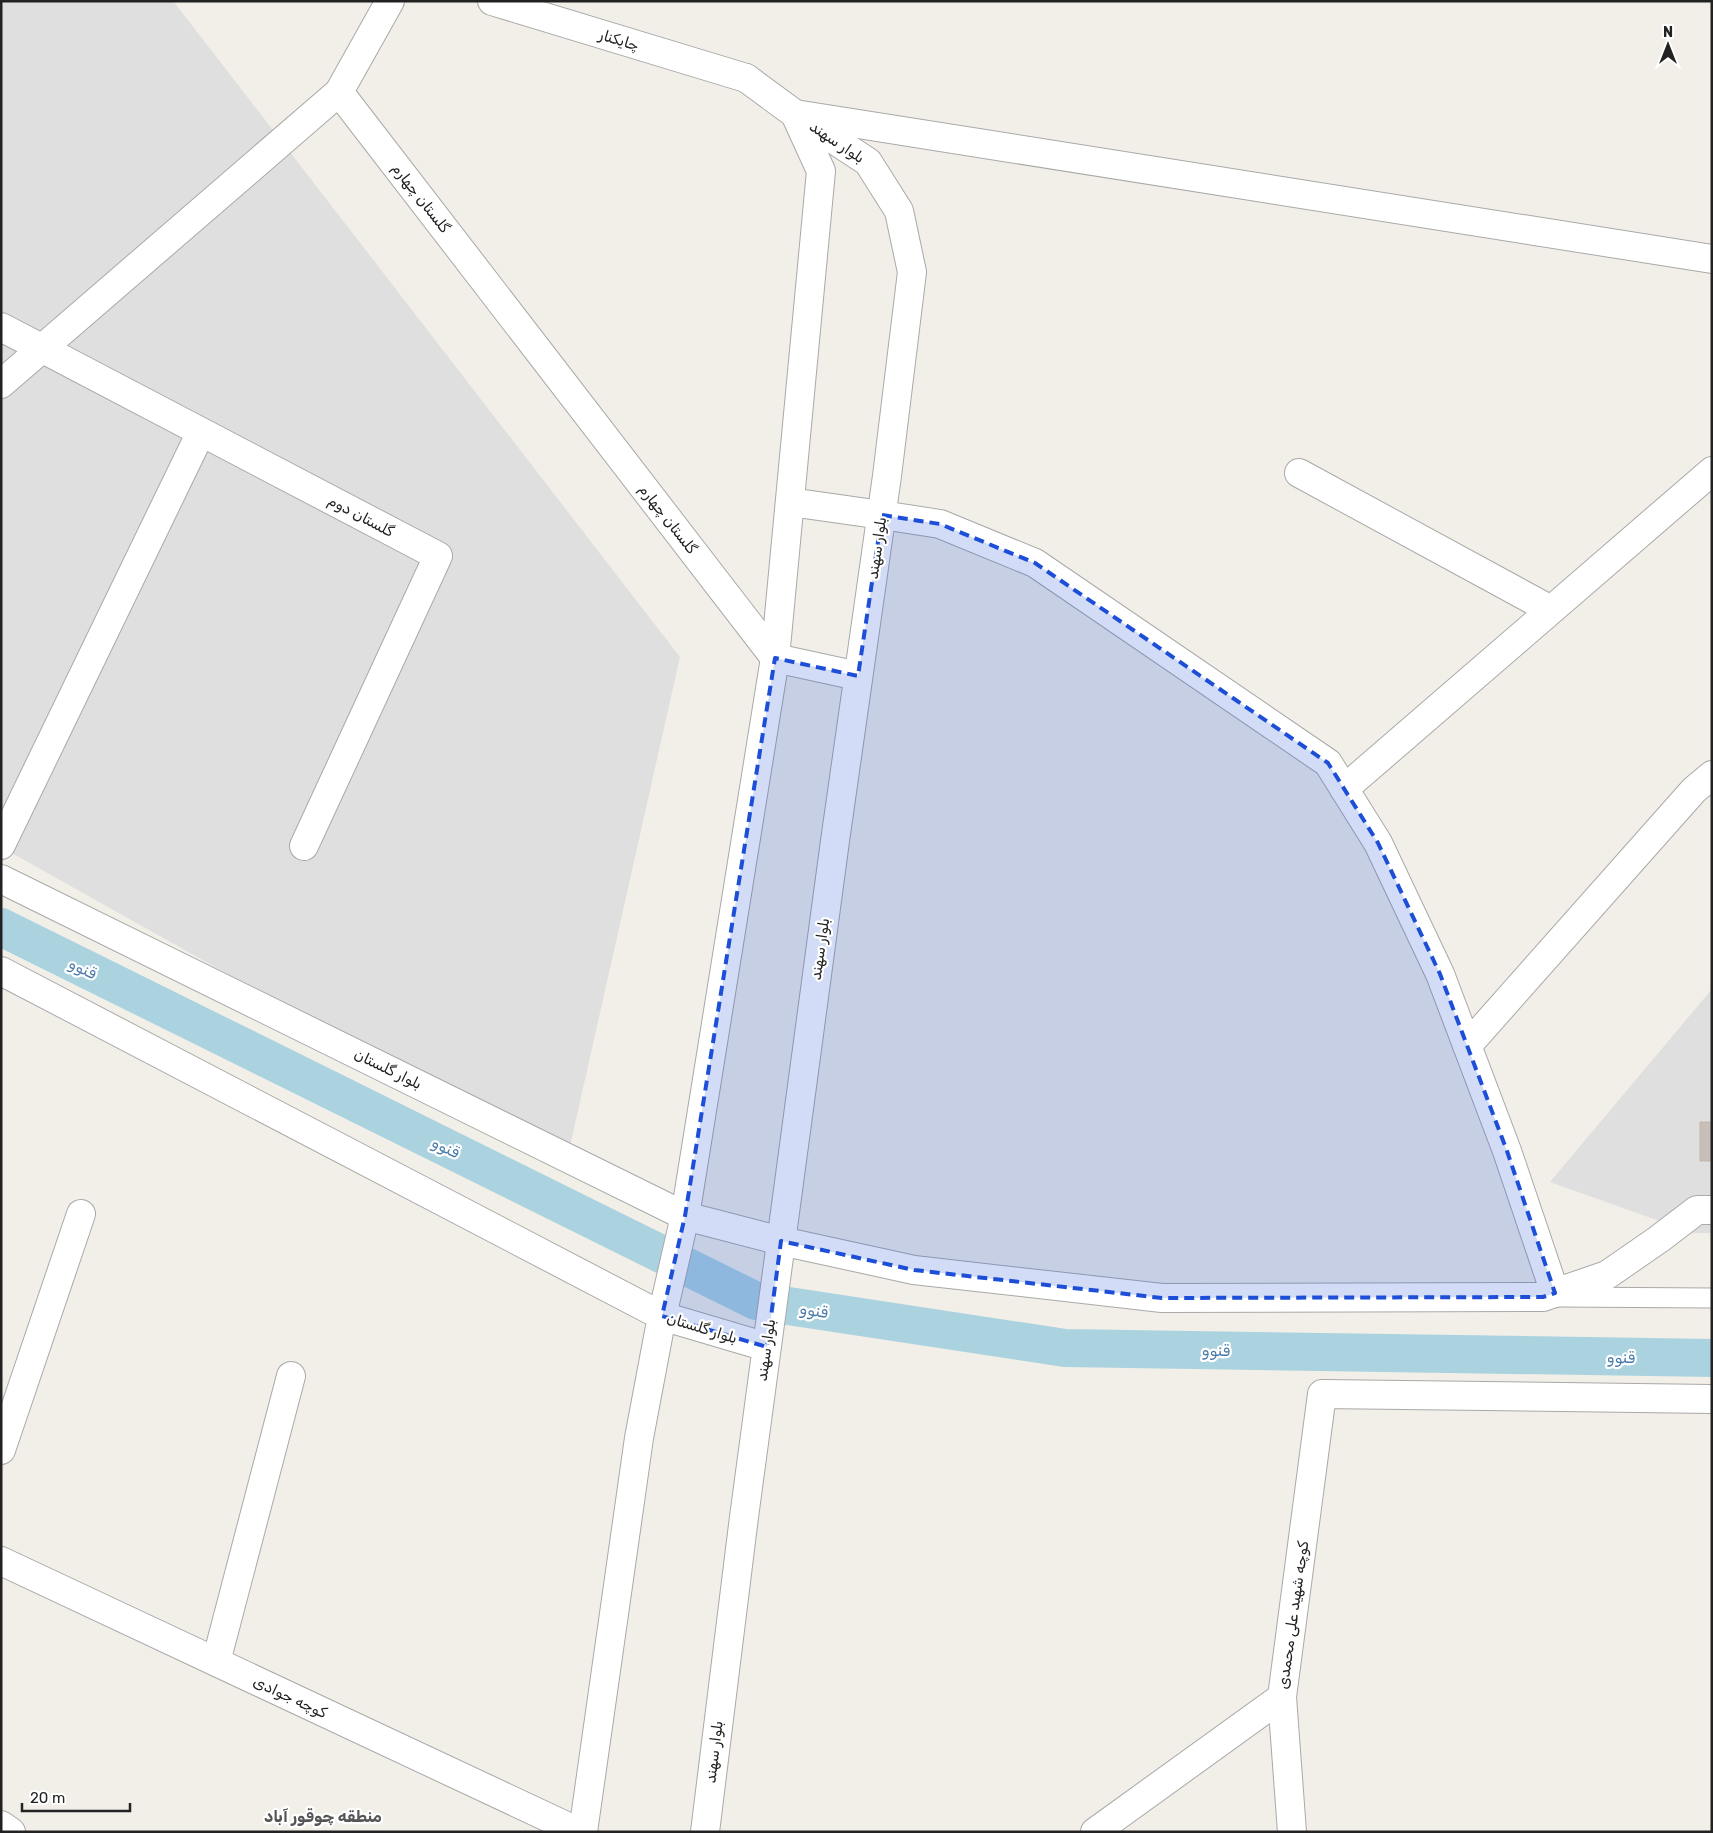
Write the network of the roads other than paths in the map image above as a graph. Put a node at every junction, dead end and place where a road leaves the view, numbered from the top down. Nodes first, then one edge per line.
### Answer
1 (390, 1) edge
2 (492, 1) edge
3 (746, 78) joint
4 (339, 92) junction
5 (795, 114) junction
6 (1712, 258) edge
7 (1, 327) edge
8 (42, 349) junction
9 (1, 384) edge
10 (201, 432) junction
11 (1712, 471) edge
12 (1299, 473) dead end
13 (790, 502) junction
14 (882, 515) junction
15 (1551, 610) junction
16 (775, 658) junction
17 (858, 676) junction
18 (1712, 775) edge
19 (1344, 789) junction
20 (1, 845) edge
21 (304, 846) dead end
22 (1, 879) edge
23 (1, 971) edge
24 (1467, 1046) junction
25 (1712, 1210) edge
26 (81, 1214) dead end
27 (685, 1216) junction
28 (781, 1241) junction
29 (1549, 1295) junction
30 (1712, 1298) edge
31 (662, 1316) junction
32 (767, 1347) junction
33 (291, 1376) dead end
34 (1712, 1399) edge
35 (1, 1450) edge
36 (1, 1562) edge
37 (216, 1662) junction
38 (1282, 1697) junction
39 (1, 1825) edge
40 (11, 1832) edge
41 (581, 1832) edge
42 (705, 1832) edge
43 (1095, 1832) edge
44 (1292, 1832) edge

1 - 4 street
2 - 3 street, چایکنار
3 - 5 street, بلوار سهند
4 - 8 street
4 - 16 street, گلستان چهارم
5 - 6 street
5 - 13 street, بلوار سهند
5 - 14 street, بلوار سهند
7 - 8 street, گلستان دوم
8 - 9 street
8 - 10 street, گلستان دوم
10 - 20 street
10 - 21 street, گلستان دوم
11 - 15 street
12 - 15 street
13 - 14 street
13 - 16 street, بلوار سهند
14 - 17 street, بلوار سهند
14 - 19 street
15 - 19 street
16 - 17 street
16 - 27 street, بلوار سهند
17 - 28 street, بلوار سهند
18 - 24 street
19 - 24 street
22 - 27 street, بلوار گلستان
23 - 31 street, بلوار گلستان
24 - 29 street
25 - 29 street, بلوار گلستان
26 - 35 street
27 - 28 street, بلوار گلستان
27 - 31 street, بلوار سهند
28 - 29 street, بلوار گلستان
28 - 32 street, بلوار سهند
29 - 30 lane
31 - 32 street, بلوار گلستان
31 - 41 street, بلوار سهند
32 - 42 street, بلوار سهند
33 - 37 street
34 - 38 street, کوچه شهید علی محمدی
36 - 37 street, کوچه جوادی
37 - 41 street, کوچه جوادی
38 - 43 street, کوچه شهید علی محمدی
38 - 44 street
39 - 40 street

